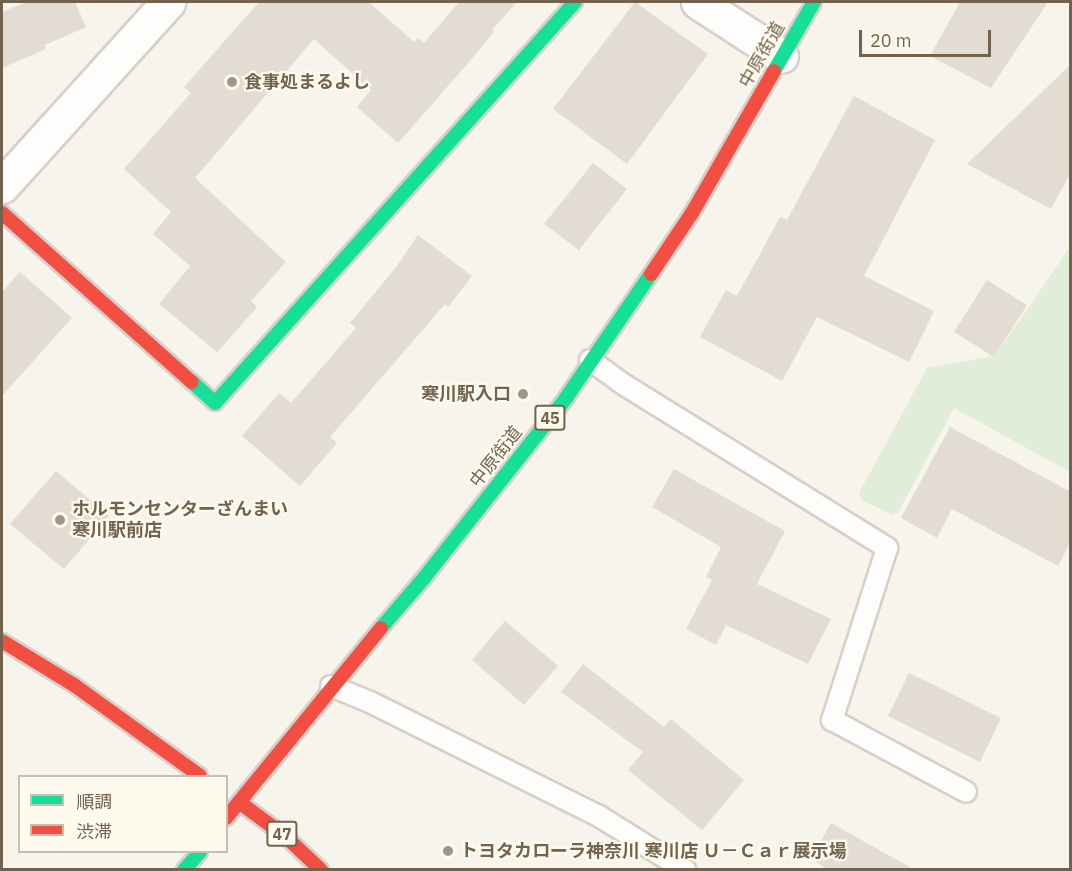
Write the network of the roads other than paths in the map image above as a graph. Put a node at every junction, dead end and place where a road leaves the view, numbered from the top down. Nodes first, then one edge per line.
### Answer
1 (168, 2) edge
2 (575, 2) edge
3 (698, 2) edge
4 (814, 2) edge
5 (781, 56) junction
6 (2, 186) edge
7 (2, 213) edge
8 (590, 360) junction
9 (2, 641) edge
10 (331, 686) junction
11 (197, 775) edge
12 (966, 792) dead end
13 (228, 795) edge
14 (239, 802) junction
15 (228, 816) edge
16 (199, 853) edge
17 (184, 870) edge
18 (321, 870) edge
19 (685, 870) edge

1 - 6 street
2 - 7 main road
3 - 5 street
4 - 5 main road, 中原街道 / 45
5 - 8 main road, 中原街道 / 45
8 - 10 main road, 中原街道 / 45
8 - 12 lane
9 - 11 main road
10 - 14 main road, 中原街道 / 45
10 - 19 lane
13 - 14 main road
14 - 15 main road, 中原街道 / 45
14 - 18 main road, 47
16 - 17 main road

